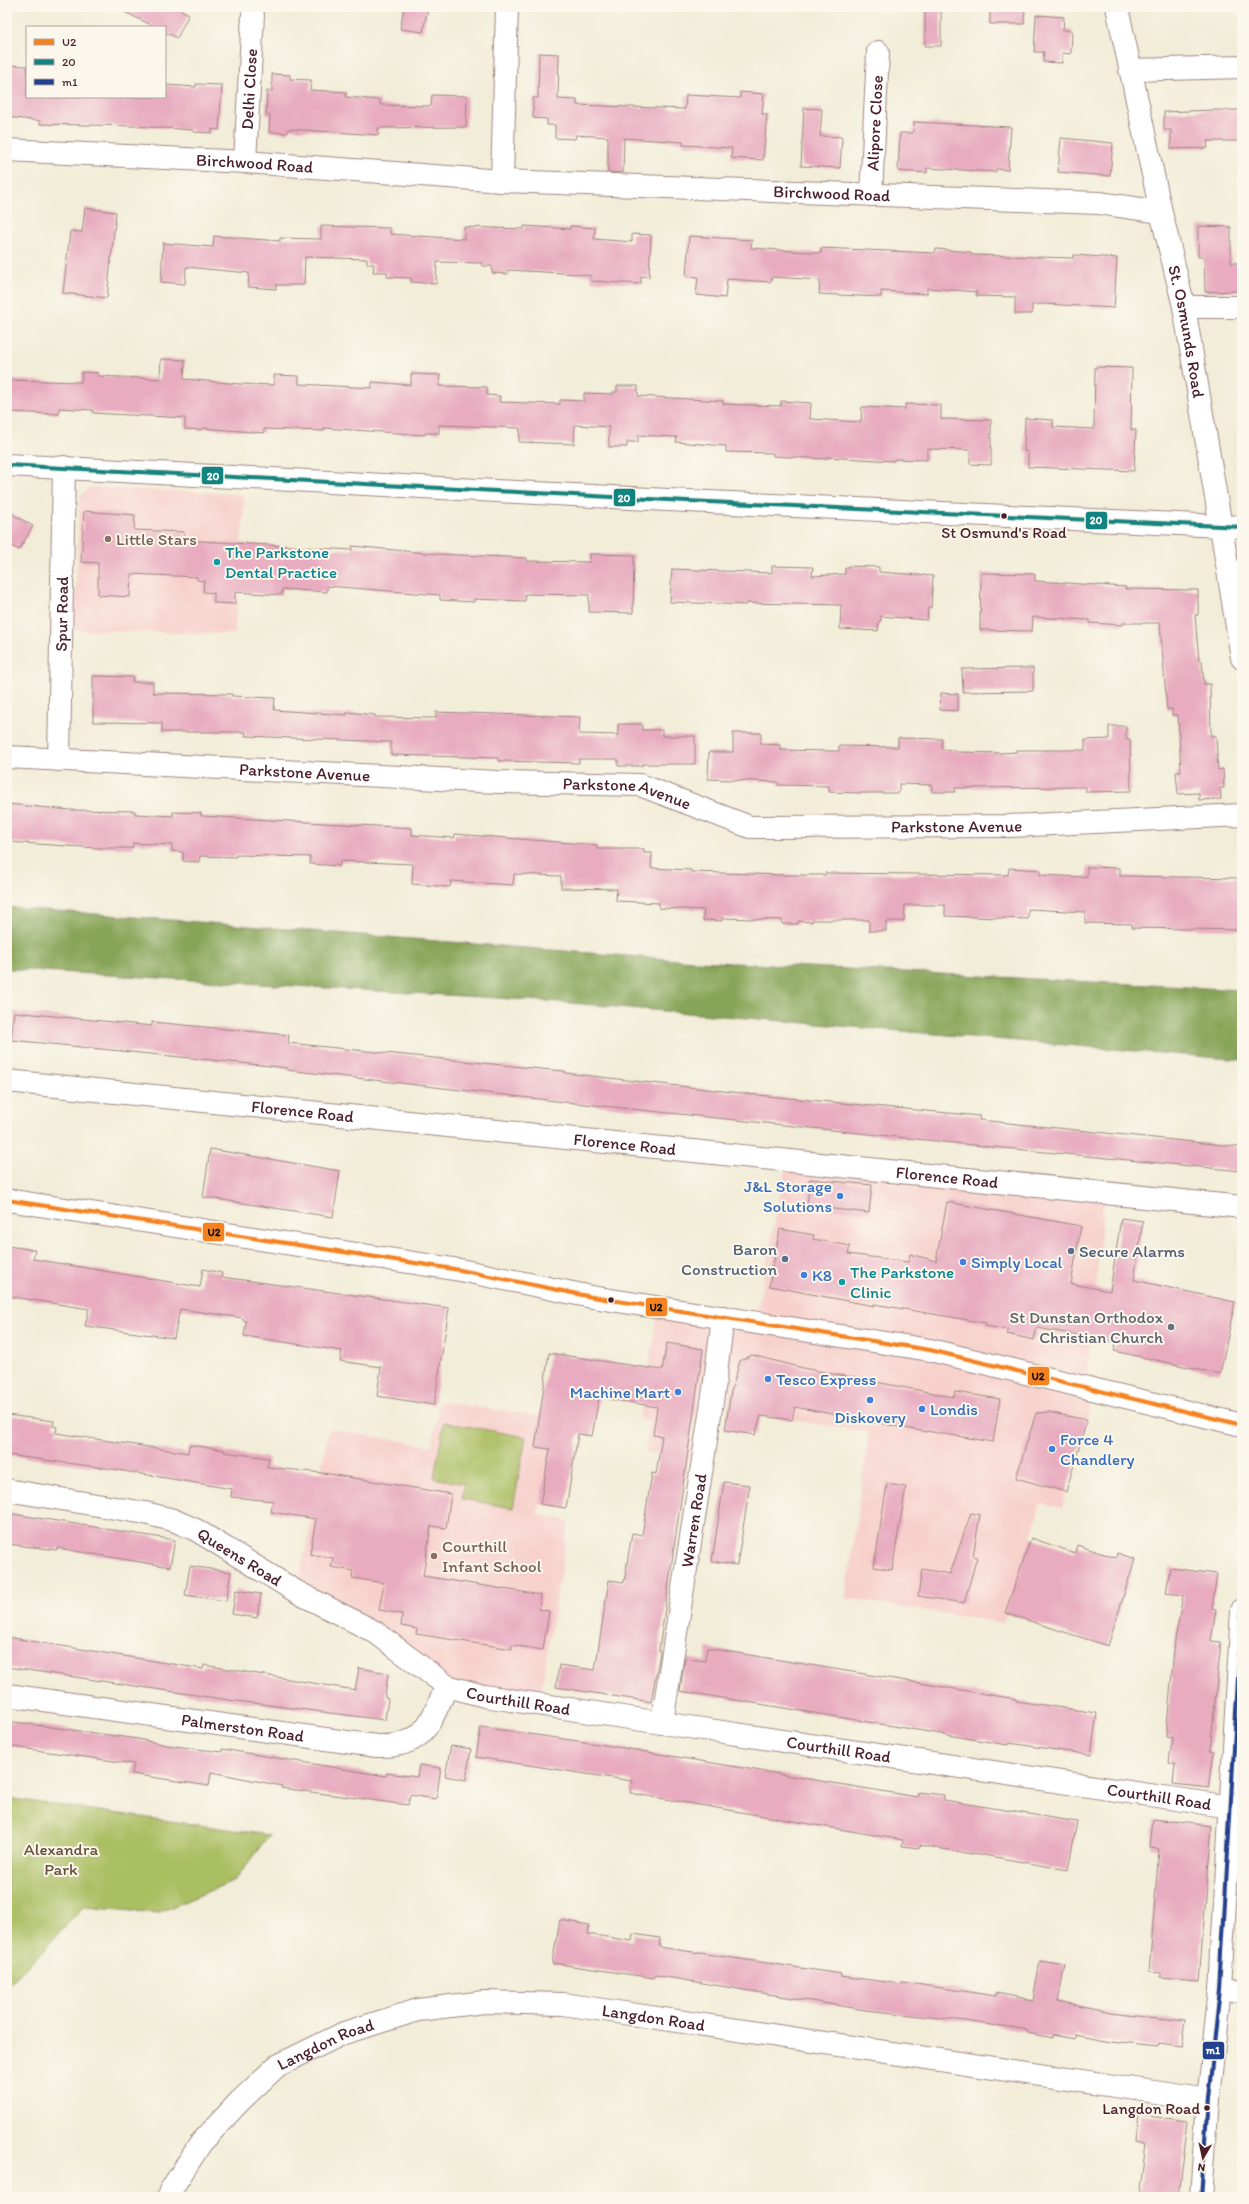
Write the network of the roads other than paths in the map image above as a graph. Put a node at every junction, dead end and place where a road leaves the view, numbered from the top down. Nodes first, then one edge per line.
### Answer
1 (1117, 7) edge
2 (507, 8) edge
3 (253, 15) dead end
4 (878, 52) dead end
5 (1242, 67) edge
6 (1130, 70) junction
7 (7, 150) edge
8 (245, 162) junction
9 (502, 181) junction
10 (871, 194) junction
11 (1161, 212) junction
12 (1184, 306) junction
13 (1242, 307) edge
14 (7, 465) edge
15 (64, 467) junction
16 (1231, 527) edge
17 (1242, 658) edge
18 (7, 757) edge
19 (59, 760) junction
20 (1242, 815) edge
21 (7, 1081) edge
22 (7, 1200) edge
23 (1242, 1207) edge
24 (723, 1317) junction
25 (1242, 1425) edge
26 (7, 1490) edge
27 (1242, 1610) edge
28 (447, 1686) junction
29 (7, 1695) edge
30 (662, 1724) junction
31 (1231, 1807) junction
32 (1220, 1988) junction
33 (1242, 1993) edge
34 (1208, 2100) junction
35 (168, 2197) edge
36 (1201, 2197) edge

1 - 6 main road, St. Osmunds Road
2 - 9 main road
3 - 8 main road, Delhi Close
4 - 10 main road, Alipore Close
5 - 6 main road
6 - 11 main road, St. Osmunds Road
7 - 8 main road, Birchwood Road
8 - 9 main road, Birchwood Road
9 - 10 main road, Birchwood Road
10 - 11 main road, Birchwood Road
11 - 12 main road, St. Osmunds Road
12 - 13 main road
12 - 16 main road, St. Osmunds Road
14 - 15 main road
15 - 16 main road
15 - 19 main road, Spur Road
16 - 17 main road, St. Osmunds Road
18 - 19 main road, Parkstone Avenue
19 - 20 main road, Parkstone Avenue
21 - 23 main road, Florence Road
22 - 24 main road
24 - 25 main road
24 - 30 main road, Warren Road
26 - 28 main road, Queens Road
27 - 31 main road
28 - 29 main road, Palmerston Road
28 - 30 main road, Courthill Road
30 - 31 main road, Courthill Road
31 - 32 main road
32 - 33 main road
32 - 34 main road
34 - 35 main road, Langdon Road
34 - 36 main road

